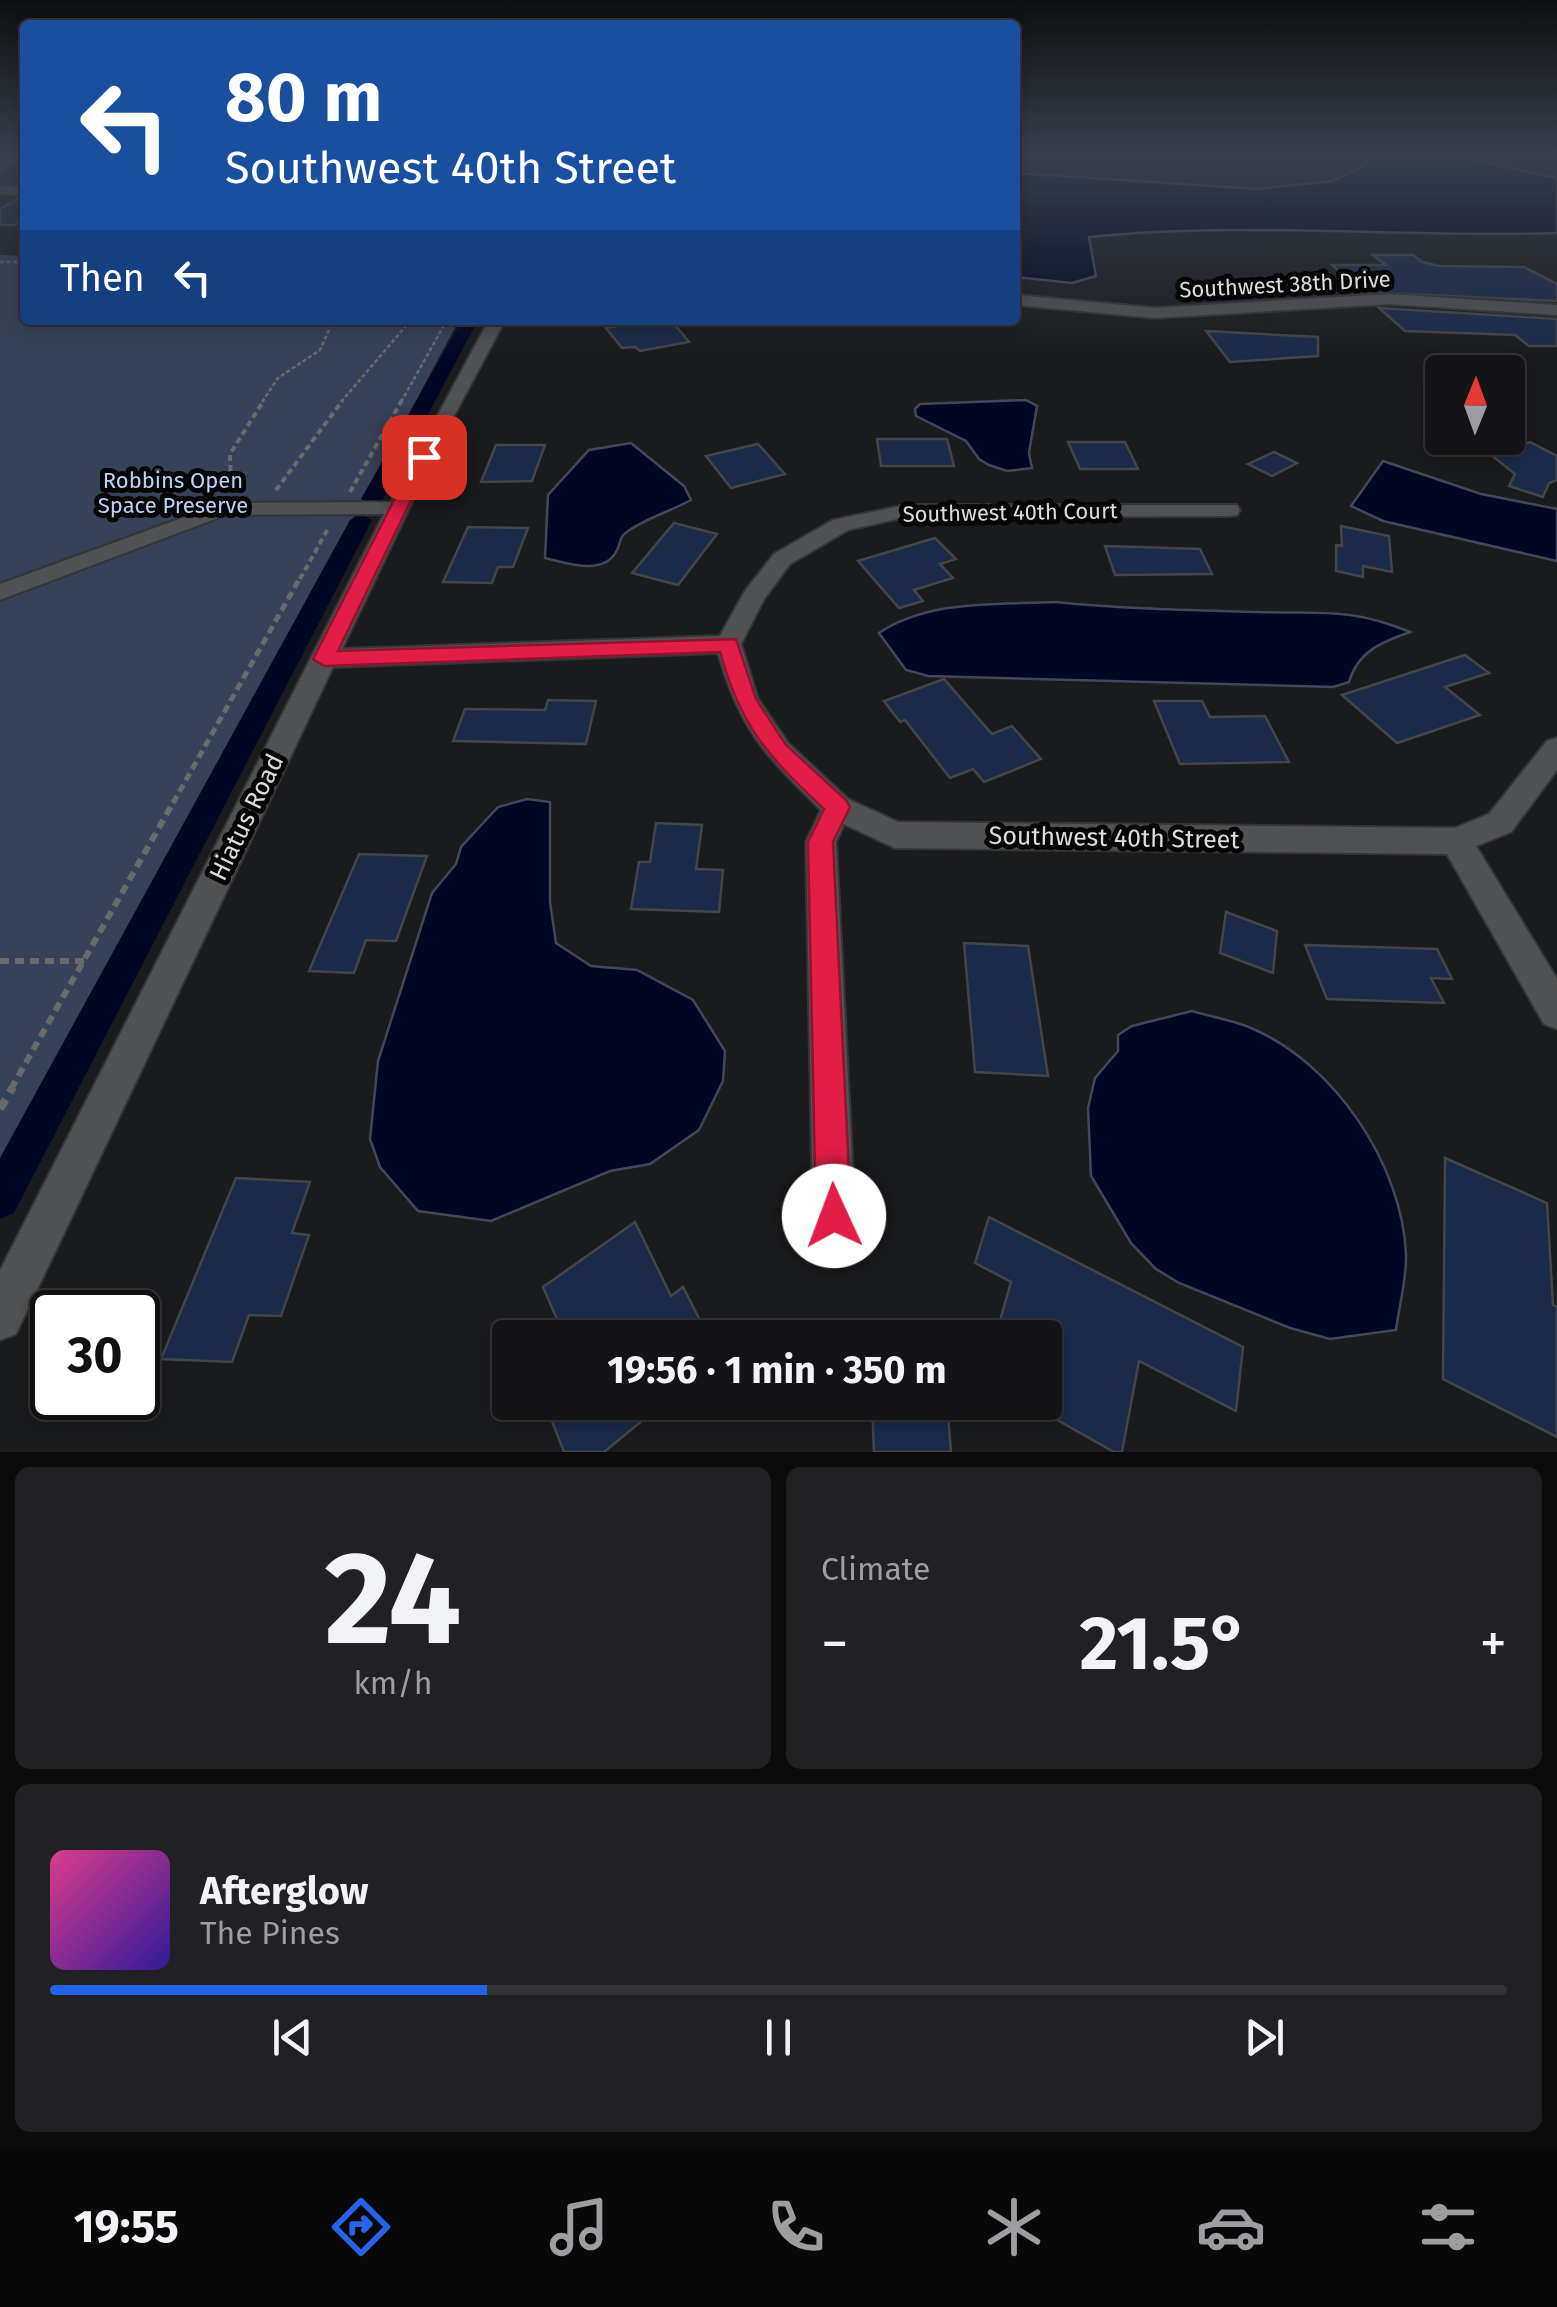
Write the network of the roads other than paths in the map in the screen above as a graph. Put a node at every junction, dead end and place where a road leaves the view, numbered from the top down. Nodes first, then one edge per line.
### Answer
1 (1020, 300) edge
2 (1557, 310) edge
3 (495, 325) edge
4 (398, 508) junction
5 (1229, 510) dead end
6 (0, 592) edge
7 (728, 644) junction
8 (324, 659) junction
9 (1557, 749) edge
10 (837, 807) junction
11 (1456, 841) junction
12 (1557, 1012) edge
13 (834, 1216) dead end
14 (0, 1318) edge

1 - 2 street, Southwest 38th Drive
3 - 4 street, Hiatus Road
4 - 6 street
4 - 8 street, Hiatus Road
5 - 7 street, Southwest 40th Court
7 - 8 street
7 - 10 street, Southwest 40th Street
8 - 14 street, Hiatus Road
9 - 11 street, Southwest 40th Street
10 - 11 street, Southwest 40th Street
10 - 13 street
11 - 12 street

